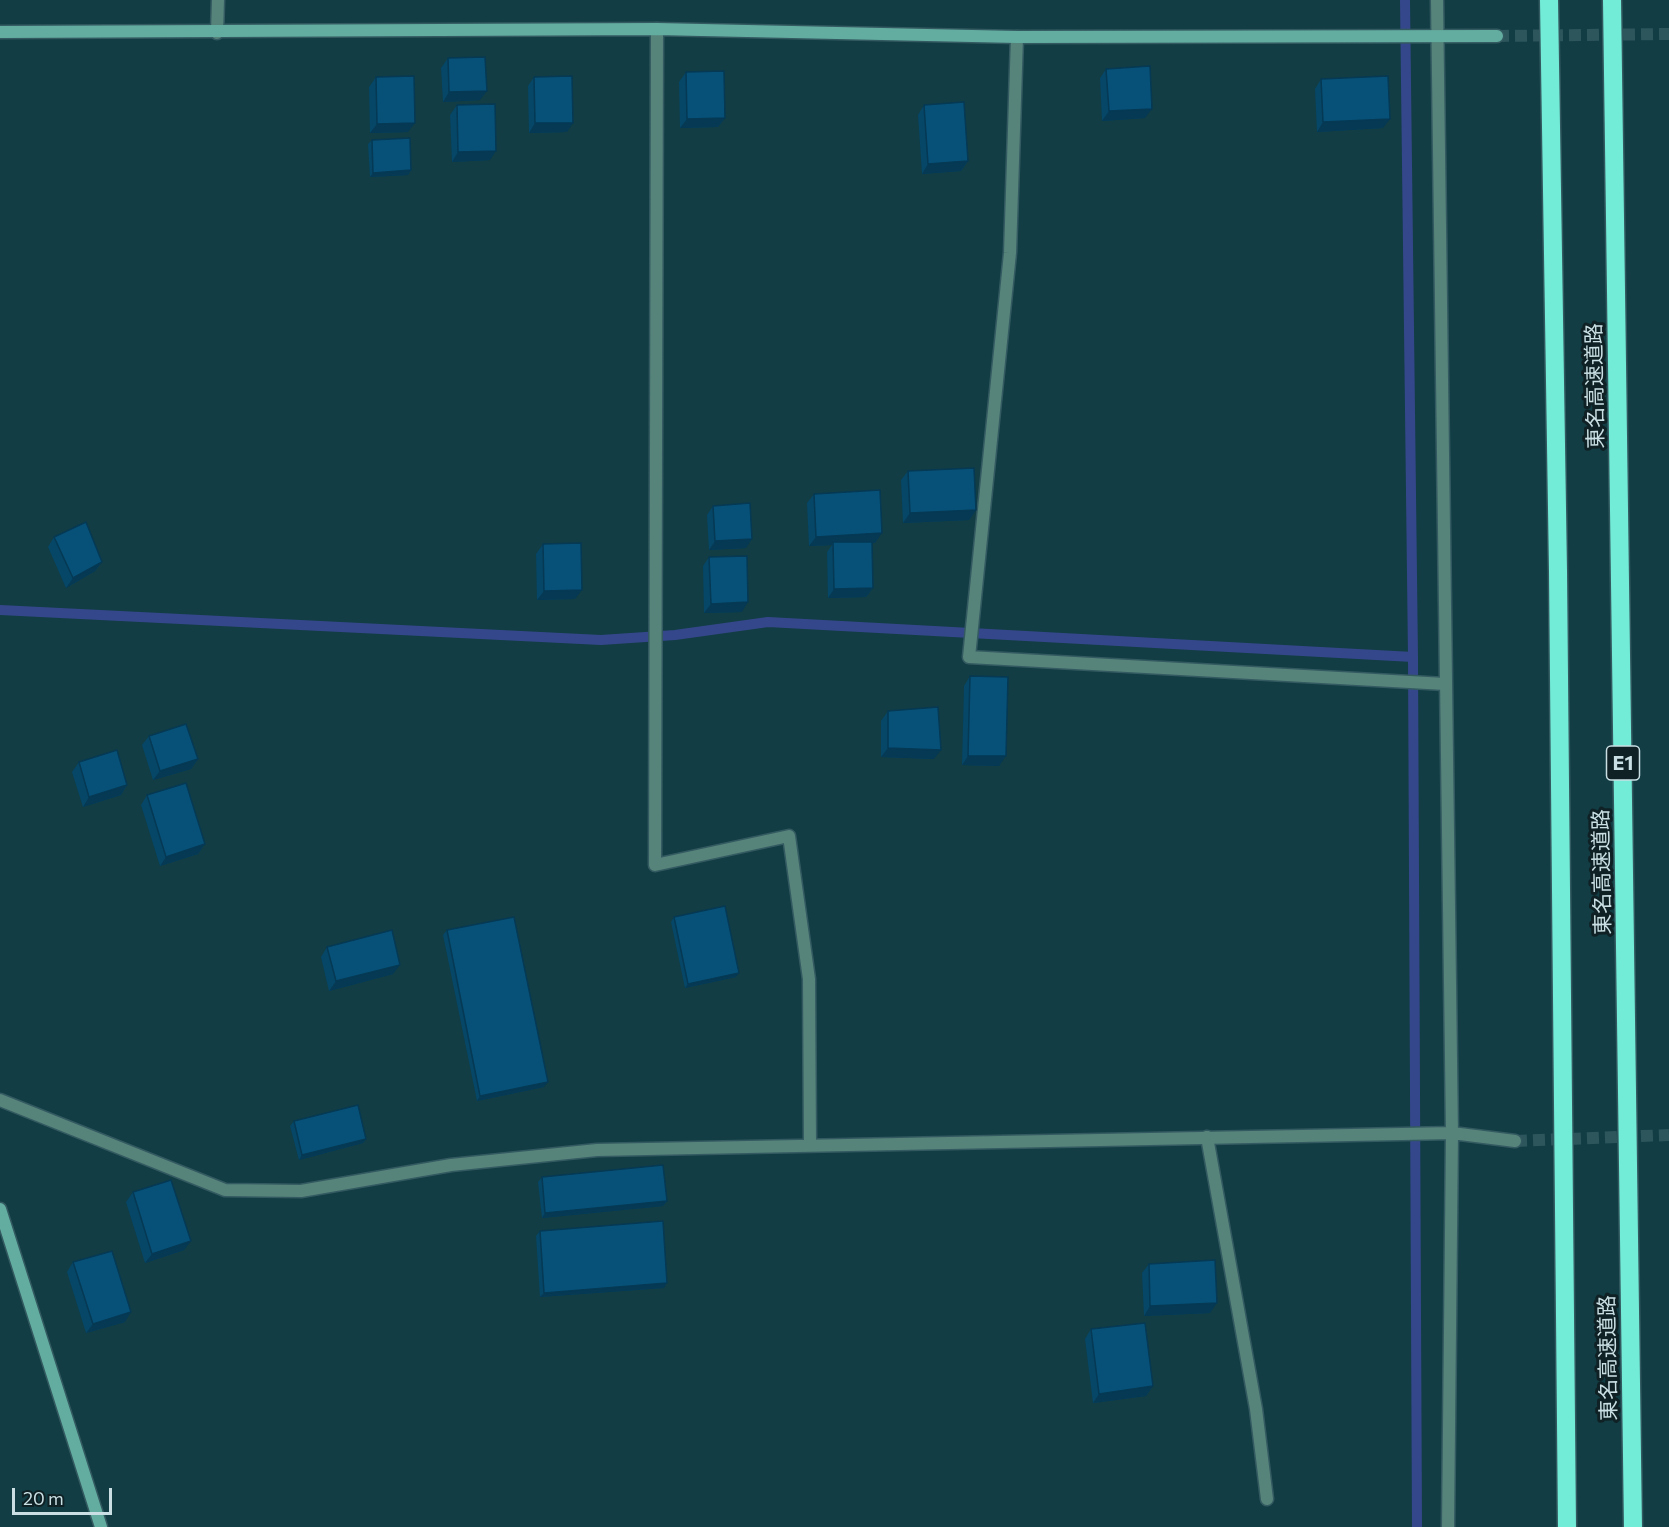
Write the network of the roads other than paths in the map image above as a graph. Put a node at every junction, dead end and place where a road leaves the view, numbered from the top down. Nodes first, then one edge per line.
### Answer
1 (218, 0) edge
2 (1437, 0) edge
3 (1549, 0) edge
4 (1612, 0) edge
5 (657, 29) junction
6 (0, 32) edge
7 (218, 33) junction
8 (1497, 36) tunnel mouth
9 (1017, 37) junction
10 (1438, 38) junction
11 (1445, 684) junction
12 (0, 1100) edge
13 (1452, 1133) junction
14 (1207, 1137) junction
15 (1515, 1141) tunnel mouth
16 (810, 1144) junction
17 (0, 1209) edge
18 (1267, 1499) dead end
19 (101, 1527) edge
20 (1448, 1527) edge
21 (1567, 1527) edge
22 (1633, 1527) edge

1 - 7 street
2 - 10 street
3 - 21 highway, 東名高速道路
4 - 22 highway, 東名高速道路 / E1
5 - 7 street
5 - 9 street
5 - 16 street
6 - 7 street
8 - 10 street
9 - 10 street
9 - 11 street
10 - 11 street
11 - 13 street
12 - 16 street
13 - 14 street
13 - 15 street
13 - 20 street
14 - 16 street
14 - 18 street
17 - 19 street

